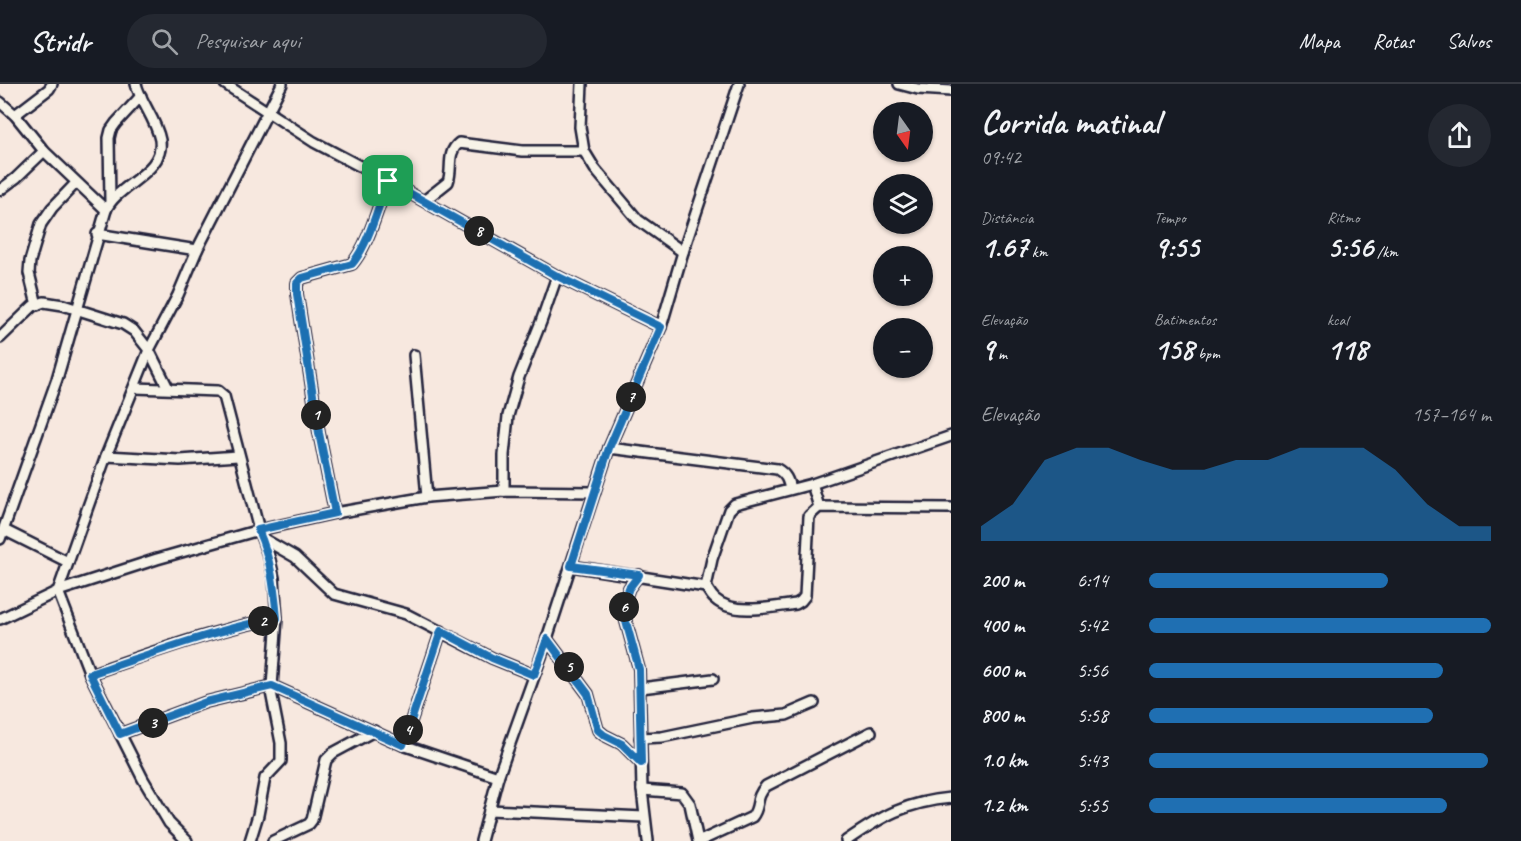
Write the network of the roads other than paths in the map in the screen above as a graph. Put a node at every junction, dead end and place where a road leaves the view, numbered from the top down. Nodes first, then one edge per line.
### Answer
1 (52, 84) edge
2 (136, 84) edge
3 (225, 84) edge
4 (282, 84) edge
5 (582, 84) edge
6 (739, 84) edge
7 (899, 84) edge
8 (951, 91) edge
9 (141, 96) junction
10 (0, 102) edge
11 (266, 112) junction
12 (15, 116) junction
13 (44, 151) junction
14 (584, 151) junction
15 (388, 181) junction
16 (75, 183) junction
17 (0, 190) edge
18 (110, 201) junction
19 (424, 201) junction
20 (106, 210) junction
21 (97, 234) junction
22 (197, 250) junction
23 (683, 252) junction
24 (557, 276) junction
25 (37, 304) junction
26 (77, 309) junction
27 (661, 327) junction
28 (0, 338) edge
29 (149, 350) junction
30 (414, 355) dead end
31 (135, 388) junction
32 (168, 388) junction
33 (951, 436) edge
34 (609, 448) junction
35 (106, 456) junction
36 (238, 456) junction
37 (812, 484) junction
38 (790, 489) junction
39 (504, 490) junction
40 (595, 492) junction
41 (427, 497) junction
42 (819, 507) junction
43 (951, 508) edge
44 (335, 513) junction
45 (260, 534) junction
46 (2, 535) edge
47 (68, 562) junction
48 (571, 566) junction
49 (639, 575) junction
50 (706, 587) junction
51 (58, 591) junction
52 (277, 618) junction
53 (0, 619) edge
54 (441, 631) junction
55 (547, 639) junction
56 (90, 674) junction
57 (534, 675) junction
58 (713, 679) dead end
59 (271, 686) junction
60 (641, 688) junction
61 (814, 703) dead end
62 (374, 731) junction
63 (871, 732) dead end
64 (120, 734) junction
65 (640, 738) junction
66 (403, 745) junction
67 (641, 763) junction
68 (498, 777) junction
69 (642, 790) junction
70 (951, 798) edge
71 (489, 810) junction
72 (644, 817) junction
73 (188, 841) edge
74 (250, 841) edge
75 (273, 841) edge
76 (481, 841) edge
77 (648, 841) edge
78 (699, 841) edge
79 (846, 841) edge

1 - 12 street
2 - 9 street
3 - 11 street
4 - 11 street
5 - 14 street
6 - 23 street
7 - 8 street
9 - 18 street
9 - 18 street
10 - 12 street
11 - 15 street
11 - 22 street
12 - 13 street
13 - 16 street
13 - 17 street
14 - 19 street
14 - 23 street
15 - 19 street
15 - 44 street
16 - 20 street
16 - 25 street
18 - 20 street
19 - 24 street
20 - 21 street
21 - 22 street
21 - 26 street
22 - 29 street
23 - 27 street
24 - 27 street
24 - 39 street
25 - 26 street
25 - 28 street
26 - 29 street
26 - 46 street
27 - 34 street
29 - 31 street
29 - 32 street
30 - 41 street
31 - 32 street
31 - 35 street
32 - 36 street
33 - 37 street
34 - 38 street
34 - 40 street
35 - 36 street
35 - 47 street
36 - 45 street
37 - 38 street
37 - 42 street
38 - 50 street
39 - 40 street
39 - 41 street
40 - 48 street
41 - 44 street
42 - 43 street
42 - 50 street
44 - 45 street
45 - 51 street
45 - 52 street
45 - 54 street
46 - 47 street
47 - 51 street
48 - 49 street
48 - 55 street
49 - 50 street
49 - 60 street
51 - 53 street
51 - 56 street
52 - 56 street
52 - 59 street
54 - 57 street
54 - 66 street
55 - 57 street
55 - 67 street
56 - 64 street
57 - 68 street
58 - 60 street
59 - 62 street
59 - 64 street
59 - 74 street
60 - 65 street
61 - 65 street
62 - 66 street
62 - 75 street
63 - 78 street
64 - 73 street
65 - 67 street
66 - 68 street
67 - 69 street
68 - 71 street
69 - 72 street
69 - 78 street
70 - 79 street
71 - 72 street
71 - 76 street
72 - 77 street

